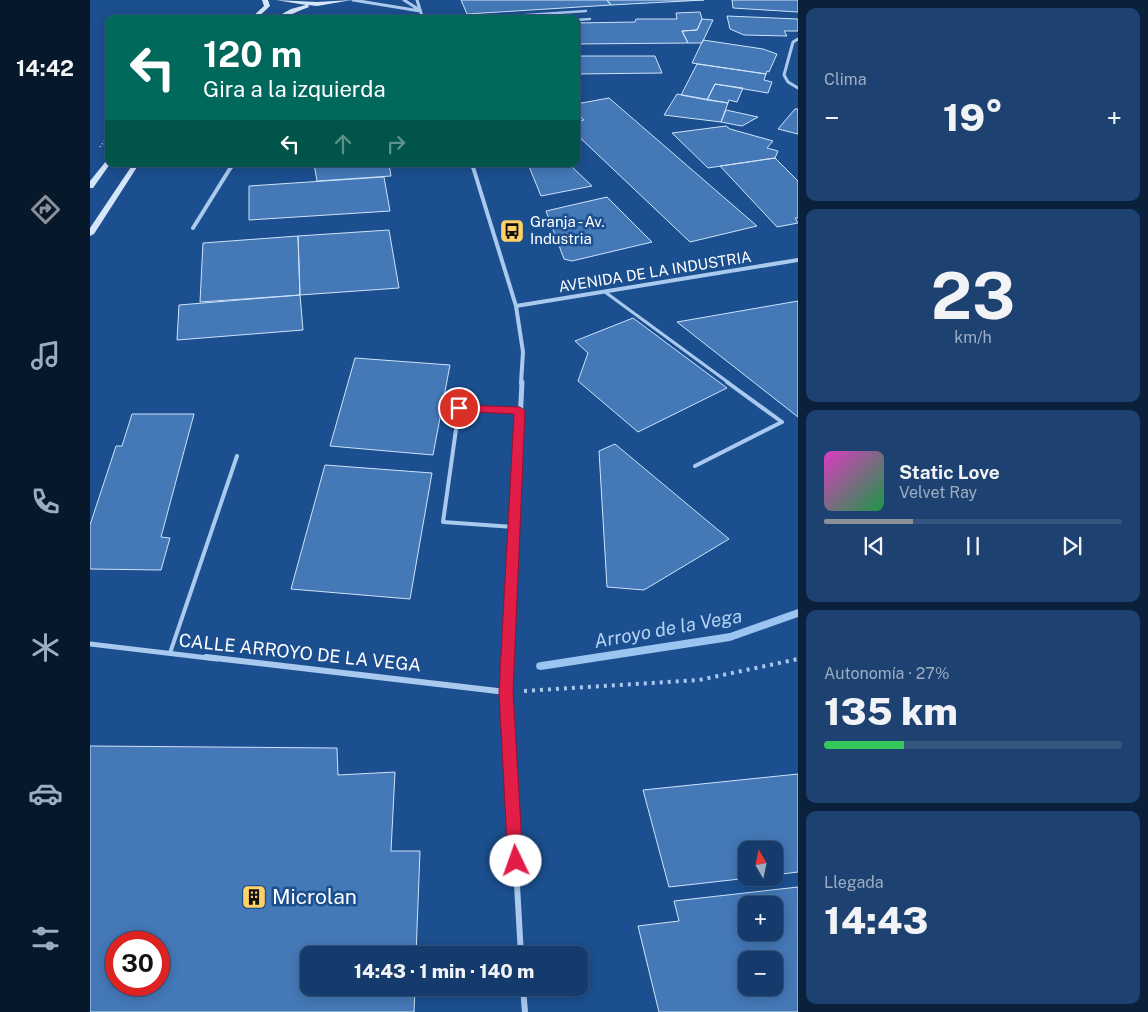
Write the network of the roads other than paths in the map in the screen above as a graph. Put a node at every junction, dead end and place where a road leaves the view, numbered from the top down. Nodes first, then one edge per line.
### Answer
1 (265, 0) edge
2 (279, 0) edge
3 (351, 0) edge
4 (404, 0) edge
5 (417, 0) edge
6 (317, 4) junction
7 (420, 10) junction
8 (586, 11) dead end
9 (257, 15) edge
10 (284, 15) edge
11 (422, 15) edge
12 (526, 15) edge
13 (590, 19) dead end
14 (580, 20) edge
15 (798, 39) edge
16 (798, 88) edge
17 (105, 166) edge
18 (134, 167) edge
19 (230, 167) edge
20 (473, 167) edge
21 (90, 186) edge
22 (193, 228) dead end
23 (90, 234) edge
24 (798, 261) edge
25 (605, 292) junction
26 (516, 306) junction
27 (520, 411) junction
28 (237, 456) dead end
29 (695, 466) dead end
30 (514, 527) junction
31 (90, 644) edge
32 (170, 653) junction
33 (506, 692) junction
34 (520, 946) edge
35 (523, 996) edge
36 (524, 1012) edge

1 - 9 street
2 - 6 street
3 - 6 street
3 - 7 street
4 - 7 street
5 - 7 street
6 - 10 street
7 - 11 street
8 - 12 lane
13 - 14 lane
15 - 16 street
17 - 21 street
18 - 23 street
19 - 22 street
20 - 26 street
24 - 25 street, AVENIDA DE LA INDUSTRIA
25 - 26 street, AVENIDA DE LA INDUSTRIA
25 - 29 lane
26 - 27 street
27 - 30 street
27 - 30 lane
28 - 32 lane
30 - 33 street
31 - 32 street, CALLE ARROYO DE LA VEGA
32 - 33 street, CALLE ARROYO DE LA VEGA
33 - 34 street
35 - 36 street

